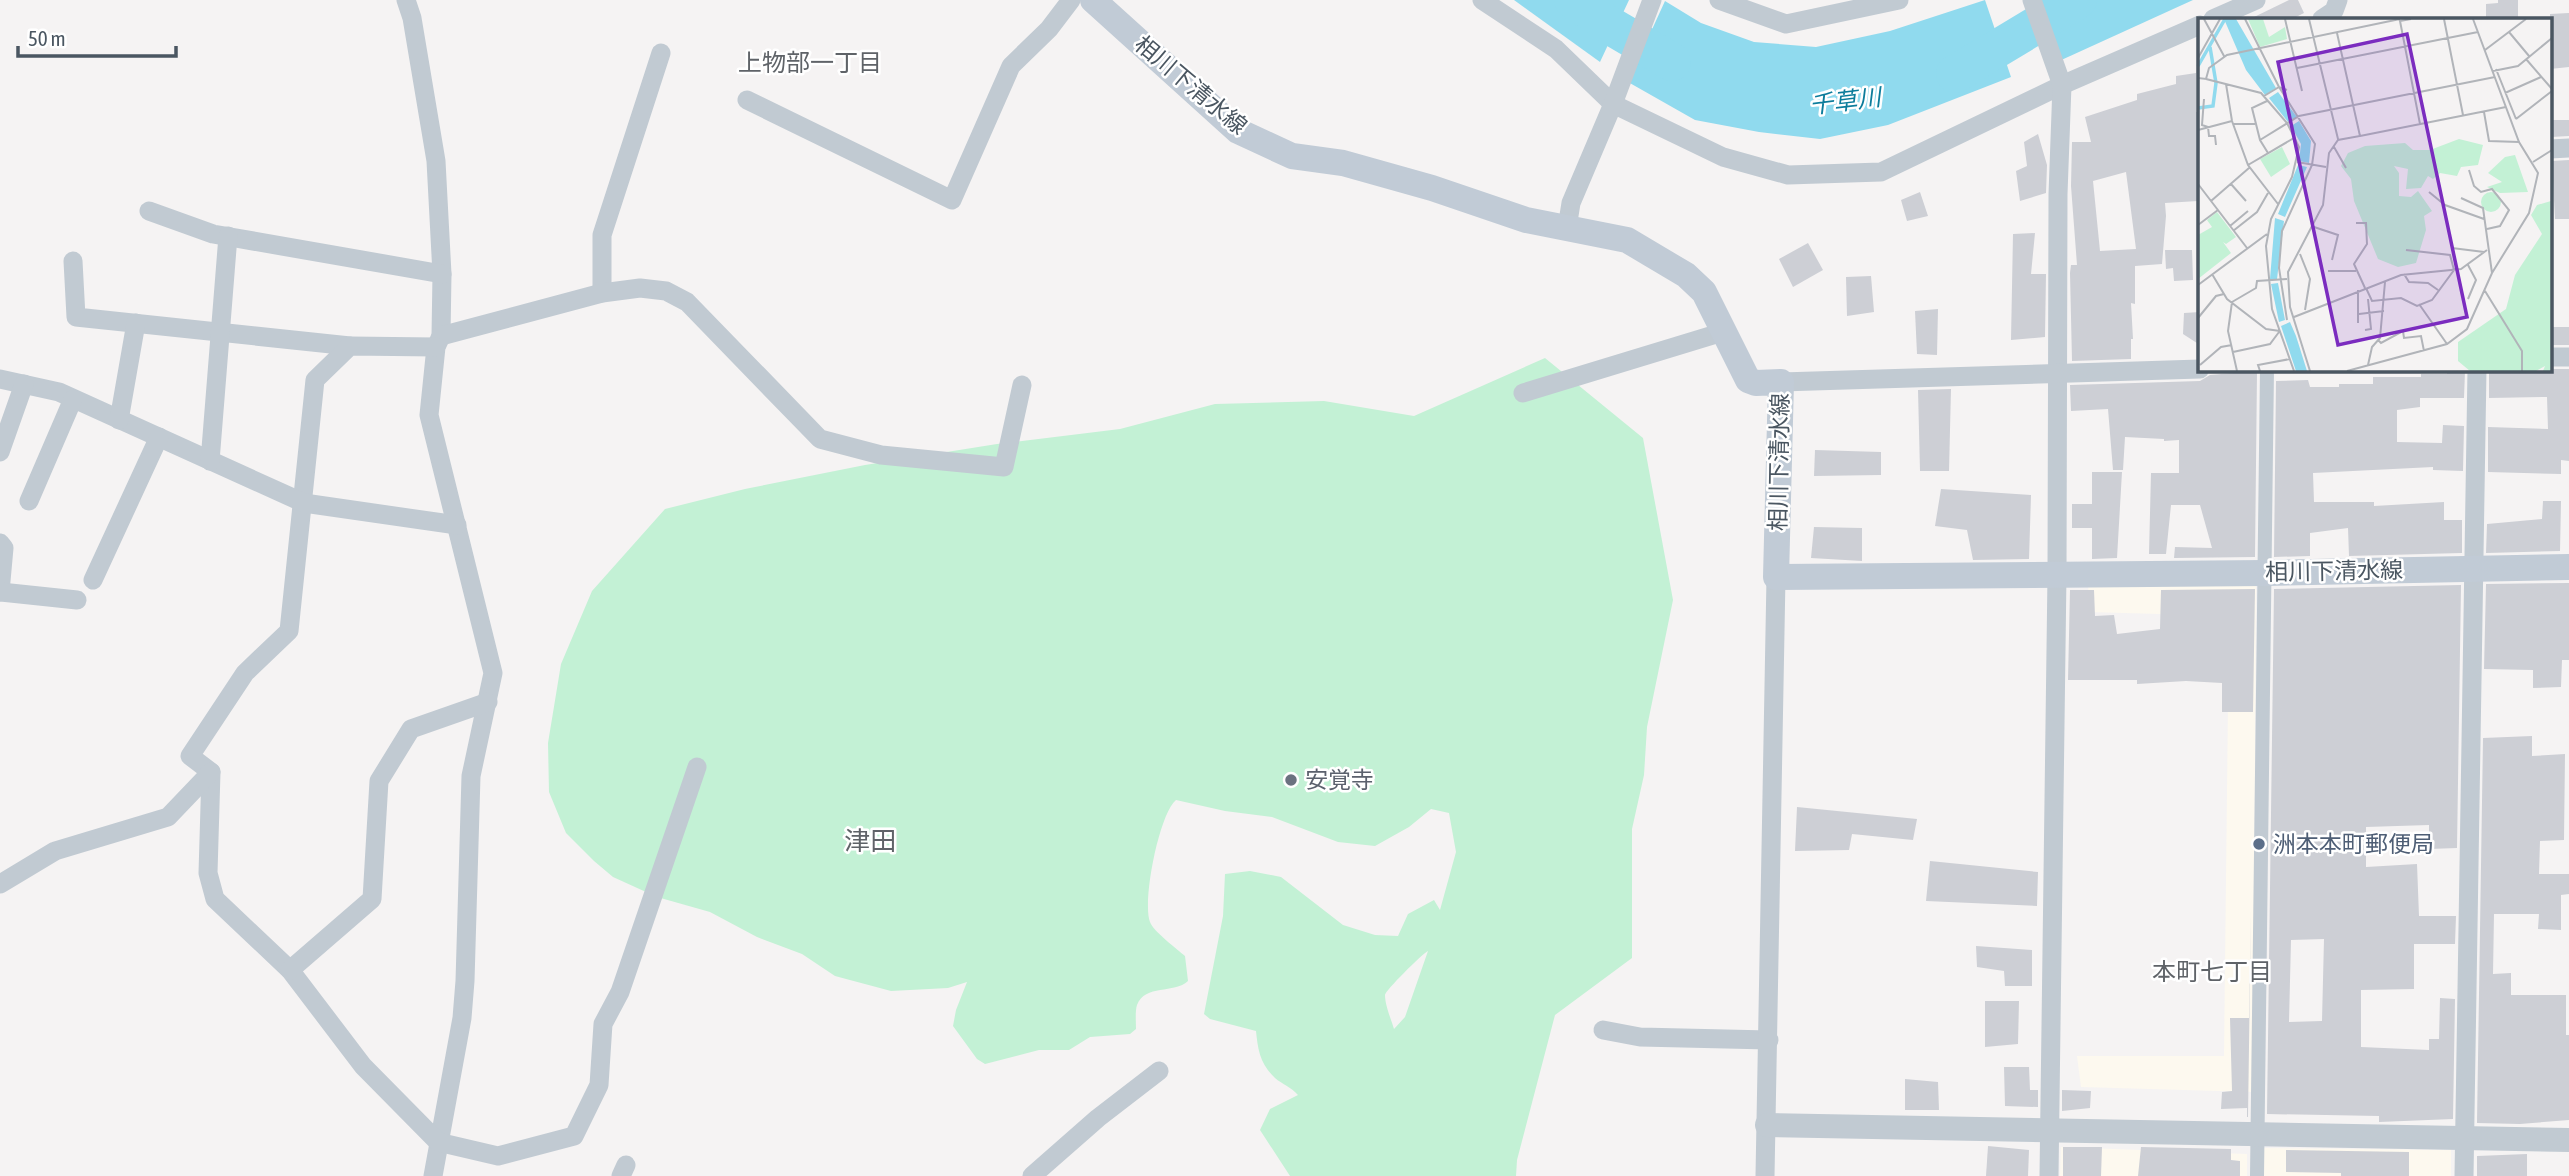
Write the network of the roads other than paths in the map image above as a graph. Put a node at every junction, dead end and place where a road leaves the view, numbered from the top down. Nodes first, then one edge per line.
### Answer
1 (406, 0) edge
2 (1071, 0) edge
3 (1093, 0) edge
4 (1482, 0) edge
5 (1652, 0) edge
6 (1719, 0) edge
7 (2032, 0) edge
8 (2256, 0) edge
9 (2338, 0) edge
10 (1885, 2) edge
11 (2215, 18) edge
12 (2324, 18) edge
13 (2198, 26) edge
14 (661, 53) dead end
15 (2062, 85) junction
16 (747, 100) dead end
17 (1613, 104) junction
18 (149, 211) dead end
19 (1567, 228) junction
20 (228, 236) junction
21 (73, 261) dead end
22 (442, 274) junction
23 (602, 293) junction
24 (136, 323) junction
25 (220, 332) junction
26 (1723, 332) junction
27 (438, 342) junction
28 (350, 346) junction
29 (2198, 369) edge
30 (2267, 371) edge
31 (2477, 371) edge
32 (2058, 372) junction
33 (0, 379) edge
34 (1781, 382) junction
35 (24, 384) junction
36 (1022, 384) dead end
37 (1522, 393) dead end
38 (74, 399) junction
39 (119, 420) junction
40 (159, 438) junction
41 (0, 452) edge
42 (209, 461) junction
43 (29, 501) dead end
44 (304, 503) junction
45 (457, 525) junction
46 (0, 543) edge
47 (2569, 567) edge
48 (2475, 568) junction
49 (2266, 573) junction
50 (2057, 574) junction
51 (1776, 577) junction
52 (93, 580) dead end
53 (1, 592) edge
54 (77, 600) dead end
55 (488, 702) junction
56 (697, 767) dead end
57 (211, 772) junction
58 (0, 884) edge
59 (290, 970) junction
60 (1603, 1030) dead end
61 (1769, 1040) junction
62 (1159, 1071) dead end
63 (1767, 1125) junction
64 (2050, 1129) junction
65 (2257, 1135) junction
66 (2466, 1139) junction
67 (2569, 1140) edge
68 (438, 1142) junction
69 (433, 1176) edge
70 (1032, 1176) edge
71 (1765, 1176) edge
72 (2049, 1176) edge
73 (2257, 1176) edge
74 (2465, 1176) edge

1 - 22 street
2 - 16 street
3 - 19 main road, 相川下清水線
4 - 17 street
5 - 17 street
6 - 10 street
7 - 15 street
8 - 11 street
9 - 12 street
13 - 15 street
14 - 23 street
15 - 17 street
15 - 32 street
17 - 19 street
18 - 20 street
19 - 26 main road, 相川下清水線
20 - 22 street
20 - 25 street
21 - 24 street
22 - 27 street
23 - 27 street
23 - 36 street
24 - 25 street
24 - 39 street
25 - 28 street
25 - 42 street
26 - 34 main road, 相川下清水線
26 - 37 street
27 - 28 street
27 - 45 street
28 - 44 street
29 - 32 street
30 - 49 street
31 - 48 street
32 - 34 street
32 - 50 street
33 - 35 street
34 - 51 main road, 相川下清水線
35 - 38 street
35 - 41 street
38 - 39 street
38 - 43 street
39 - 40 street
40 - 42 street
40 - 52 street
42 - 44 street
44 - 45 street
44 - 57 street
45 - 55 street
46 - 53 street
47 - 48 main road, 相川下清水線
48 - 49 main road, 相川下清水線
48 - 66 street
49 - 50 main road, 相川下清水線
49 - 65 street
50 - 51 main road, 相川下清水線
50 - 64 street
51 - 61 street
53 - 54 street
55 - 59 street
55 - 68 street
56 - 68 street
57 - 58 street
57 - 59 street
59 - 68 street
60 - 61 street
61 - 63 street
62 - 70 street
63 - 64 street
63 - 71 street
64 - 65 street
64 - 72 street
65 - 66 street
65 - 73 street
66 - 67 street
66 - 74 street
68 - 69 street

